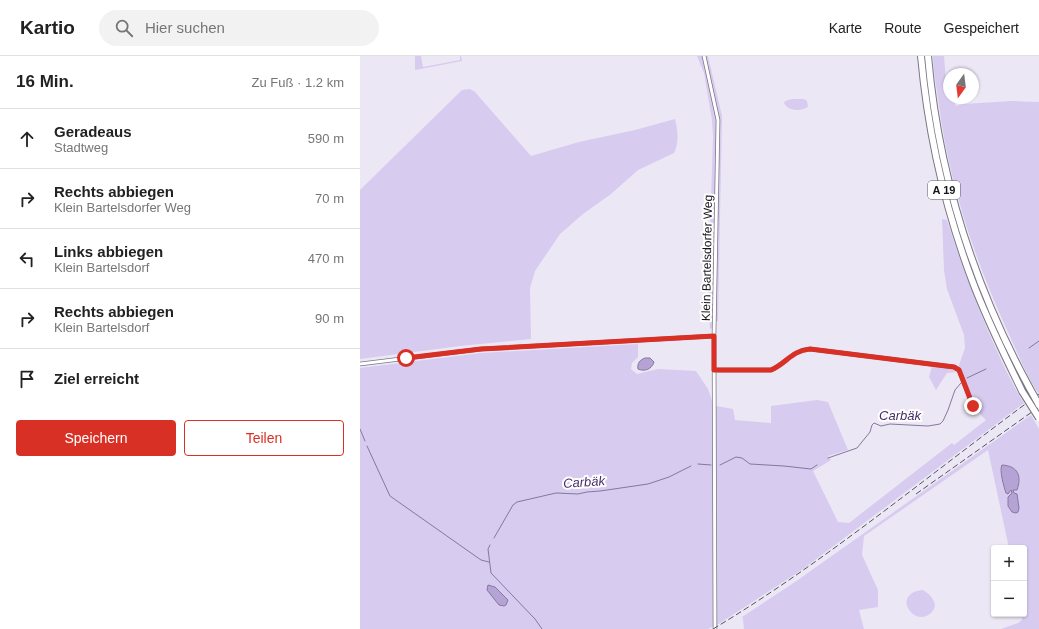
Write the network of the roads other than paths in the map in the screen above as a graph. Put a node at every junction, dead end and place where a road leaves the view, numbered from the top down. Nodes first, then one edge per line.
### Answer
1 (704, 56) edge
2 (921, 56) edge
3 (928, 56) edge
4 (714, 336) junction
5 (360, 364) edge
6 (714, 370) junction
7 (1039, 405) edge
8 (973, 406) dead end
9 (1039, 419) edge
10 (715, 629) edge

1 - 4 street, Klein Bartelsdorfer Weg
2 - 9 highway, A 19, bridge
3 - 7 highway, A 19, bridge
4 - 5 street
4 - 6 street, Klein Bartelsdorfer Weg
6 - 8 street
6 - 10 street, Klein Bartelsdorfer Weg

